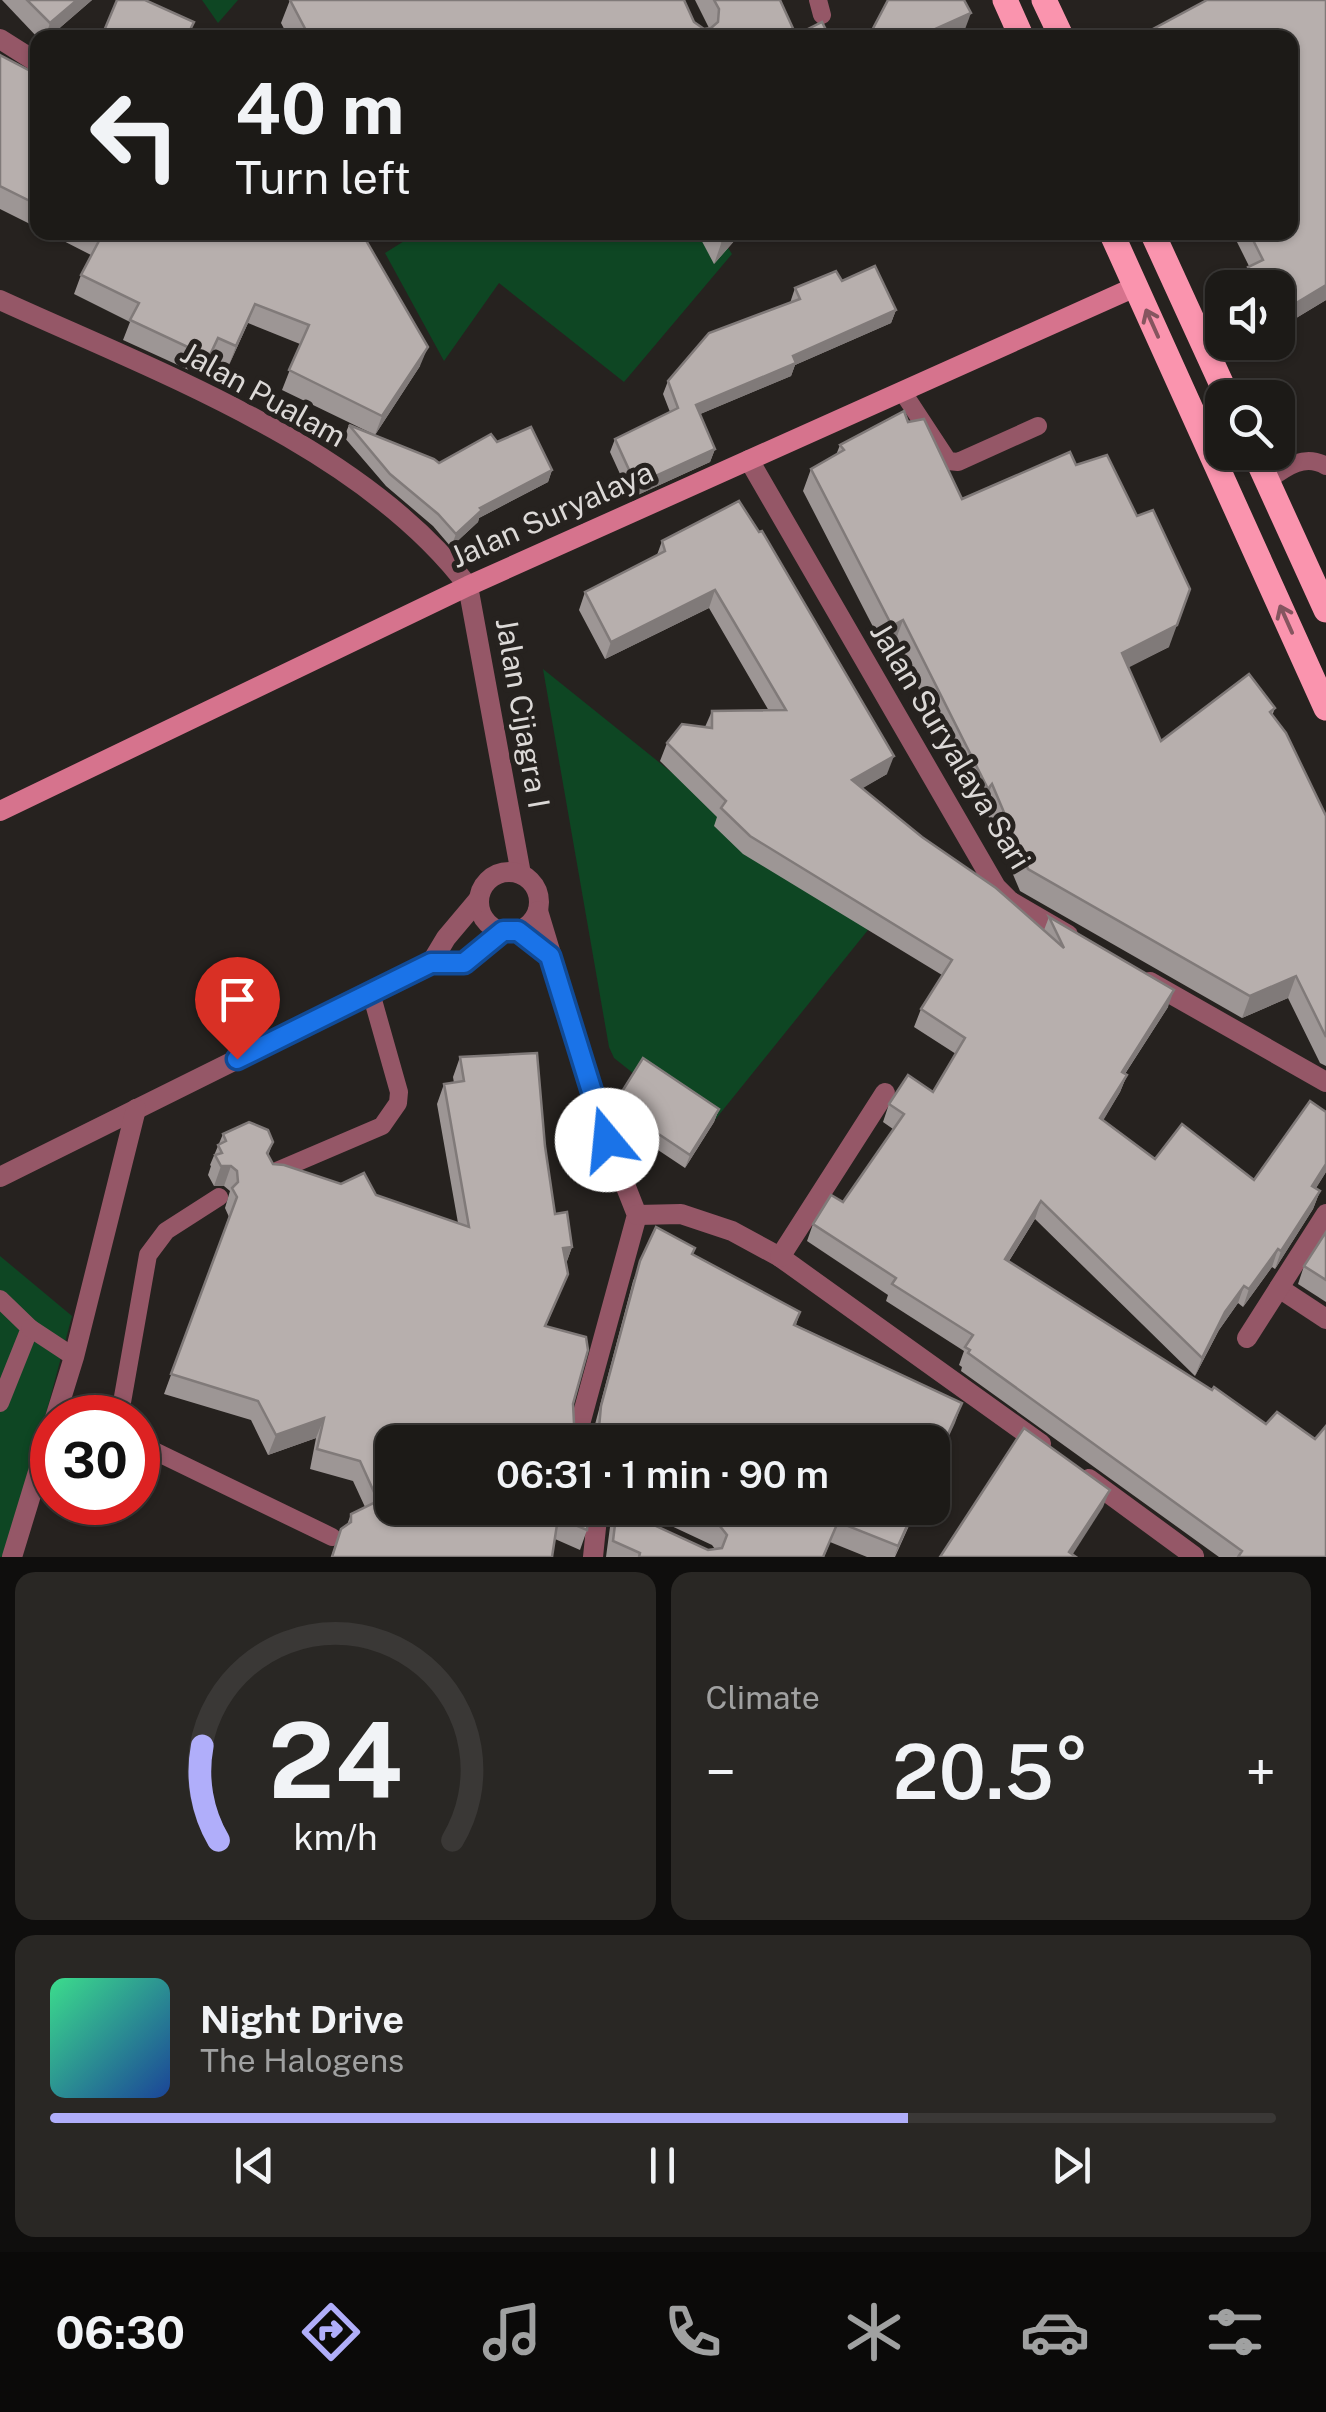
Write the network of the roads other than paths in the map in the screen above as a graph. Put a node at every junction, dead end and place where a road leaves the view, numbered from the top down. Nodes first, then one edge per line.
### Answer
1 (1006, 0) edge
2 (1044, 0) edge
3 (1019, 30) edge
4 (1058, 30) edge
5 (0, 39) edge
6 (30, 58) edge
7 (1115, 240) edge
8 (1156, 240) edge
9 (1136, 286) junction
10 (0, 300) edge
11 (1220, 380) edge
12 (902, 391) junction
13 (1038, 426) dead end
14 (749, 460) junction
15 (1326, 466) edge
16 (1262, 470) edge
17 (1267, 481) junction
18 (468, 586) junction
19 (1326, 610) edge
20 (1326, 708) edge
21 (0, 811) edge
22 (514, 872) junction
23 (478, 900) junction
24 (538, 911) junction
25 (510, 931) junction
26 (1083, 944) edge
27 (550, 956) junction
28 (431, 963) junction
29 (1127, 969) edge
30 (371, 993) junction
31 (1326, 1082) edge
32 (885, 1094) dead end
33 (136, 1109) junction
34 (272, 1174) edge
35 (0, 1176) edge
36 (219, 1198) dead end
37 (1326, 1214) edge
38 (638, 1215) junction
39 (780, 1257) junction
40 (1279, 1288) junction
41 (0, 1299) edge
42 (1326, 1319) edge
43 (30, 1328) junction
44 (1248, 1338) dead end
45 (74, 1357) junction
46 (62, 1395) edge
47 (123, 1395) edge
48 (0, 1403) edge
49 (580, 1425) edge
50 (160, 1454) edge
51 (30, 1498) edge
52 (597, 1525) edge
53 (638, 1525) edge
54 (654, 1532) edge
55 (332, 1537) dead end
56 (1194, 1556) edge
57 (12, 1557) edge
58 (592, 1557) edge

1 - 3 main road
2 - 4 main road
5 - 6 street
7 - 9 main road
8 - 11 main road
9 - 12 street, Jalan Suryalaya
20 -> 9 main road
10 - 18 street, Jalan Pualam
12 - 13 lane
12 - 14 street, Jalan Suryalaya
14 - 18 street, Jalan Suryalaya
14 - 26 street, Jalan Suryalaya Sari
15 - 17 lane
16 - 17 main road
17 - 19 main road
18 - 21 street, Jalan Suryalaya
18 - 22 street, Jalan Cijagra I
22 - 23 street
22 - 24 street
23 - 25 street
23 - 28 street
24 - 25 street
24 - 27 street
25 - 27 street
25 - 28 street
27 - 38 street
28 - 30 street
29 - 31 street
30 - 33 street
30 - 34 lane
32 - 39 street
33 - 35 street
33 - 45 street
36 - 47 lane
37 - 40 street
38 - 39 street
38 - 49 street
39 - 56 street
40 - 42 street
40 - 44 street
41 - 43 lane
43 - 45 lane
43 - 48 lane
45 - 46 street
50 - 55 lane
51 - 57 street
52 - 58 street
53 - 54 street

